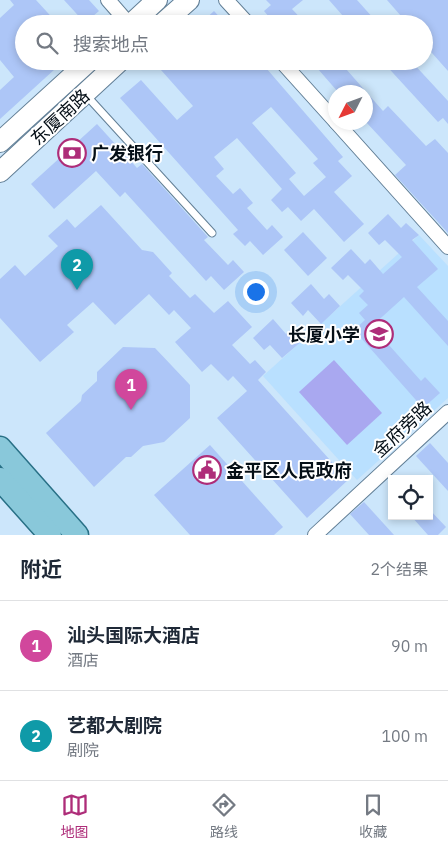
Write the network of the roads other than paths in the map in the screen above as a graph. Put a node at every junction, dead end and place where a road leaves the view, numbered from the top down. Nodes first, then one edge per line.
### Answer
1 (108, 0) edge
2 (157, 0) edge
3 (188, 0) edge
4 (226, 0) edge
5 (122, 15) edge
6 (140, 15) edge
7 (172, 15) edge
8 (240, 15) edge
9 (80, 70) edge
10 (110, 70) edge
11 (289, 70) edge
12 (85, 94) junction
13 (328, 113) edge
14 (343, 130) edge
15 (0, 142) edge
16 (0, 172) edge
17 (212, 233) dead end
18 (448, 247) edge
19 (448, 412) edge
20 (0, 448) edge
21 (0, 479) edge
22 (50, 535) edge
23 (77, 535) edge
24 (315, 535) edge

1 - 5 street
2 - 6 street
3 - 7 street
4 - 8 street
9 - 15 street, 东厦南路
10 - 12 street, 东厦南路
11 - 13 street
12 - 16 street, 东厦南路
12 - 17 lane
14 - 18 street
19 - 24 street, 金府旁路
20 - 23 main road
21 - 22 main road

